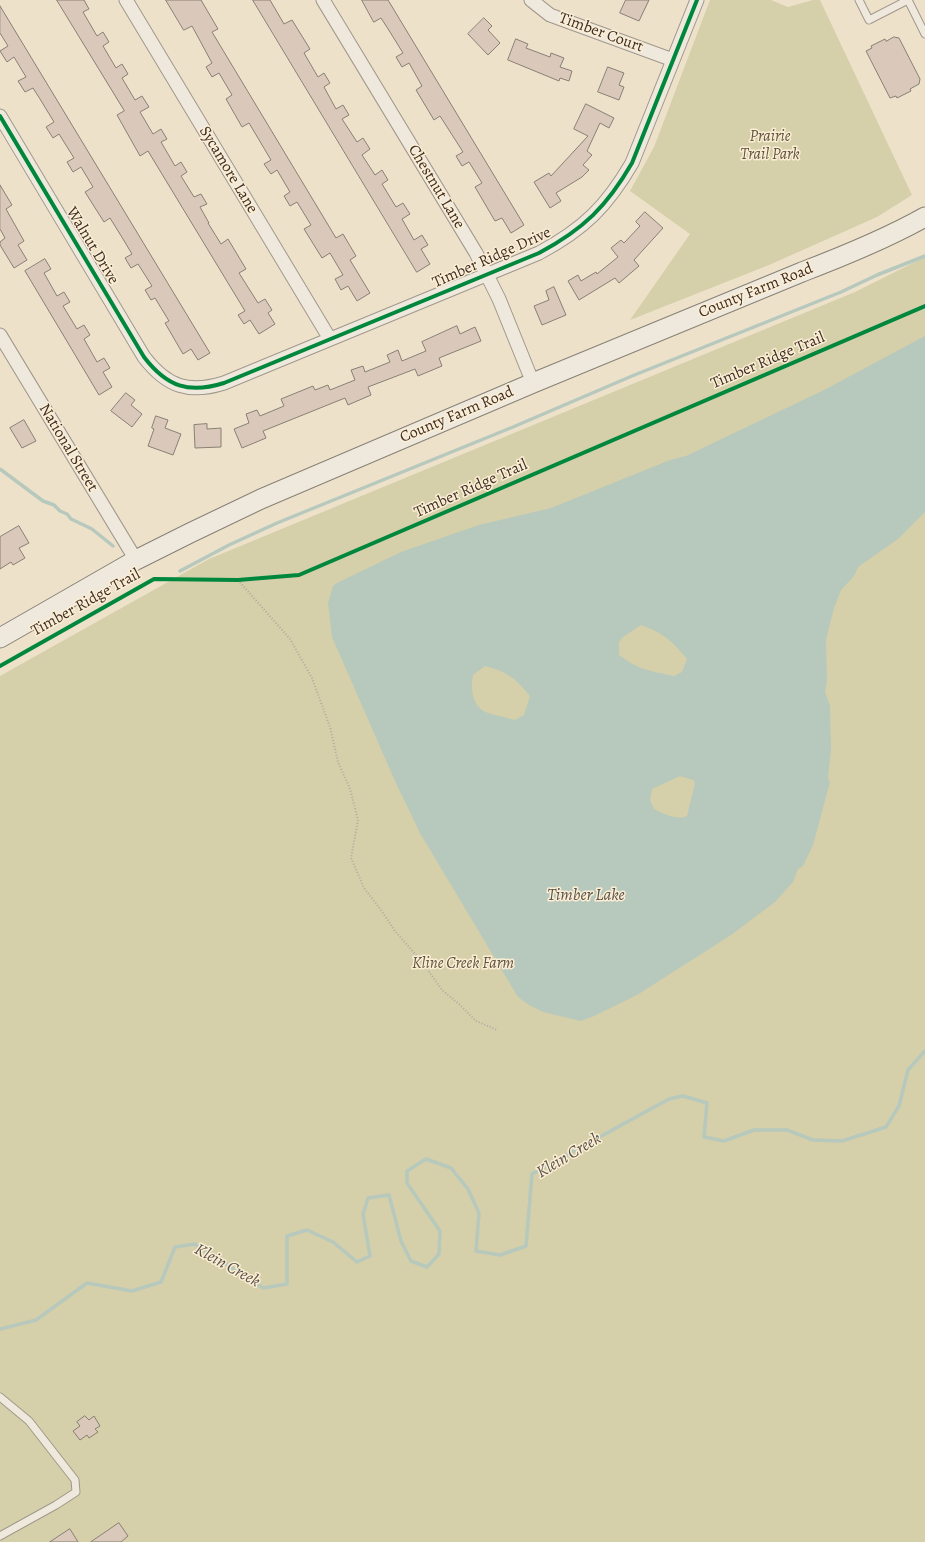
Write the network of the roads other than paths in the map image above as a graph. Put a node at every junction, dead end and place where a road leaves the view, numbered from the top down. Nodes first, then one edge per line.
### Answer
1 (126, 0) edge
2 (323, 0) edge
3 (531, 0) edge
4 (697, 0) edge
5 (859, 0) edge
6 (925, 33) edge
7 (673, 60) junction
8 (0, 116) edge
9 (925, 217) edge
10 (487, 275) junction
11 (0, 336) edge
12 (330, 339) junction
13 (170, 382) joint
14 (533, 383) junction
15 (136, 560) junction
16 (0, 638) edge
17 (0, 1397) edge
18 (0, 1536) edge

1 - 12 street, Sycamore Lane
2 - 10 street, Chestnut Lane
3 - 7 street, Timber Court
4 - 7 street, Timber Ridge Drive
5 - 6 lane
7 - 10 street, Timber Ridge Drive
8 - 13 street, Walnut Drive
9 - 14 main road, County Farm Road
10 - 12 street, Timber Ridge Drive
10 - 14 street, Chestnut Lane
11 - 15 street, National Street
12 - 13 street, Timber Ridge Drive
14 - 15 main road, County Farm Road
15 - 16 main road, County Farm Road
17 - 18 lane

